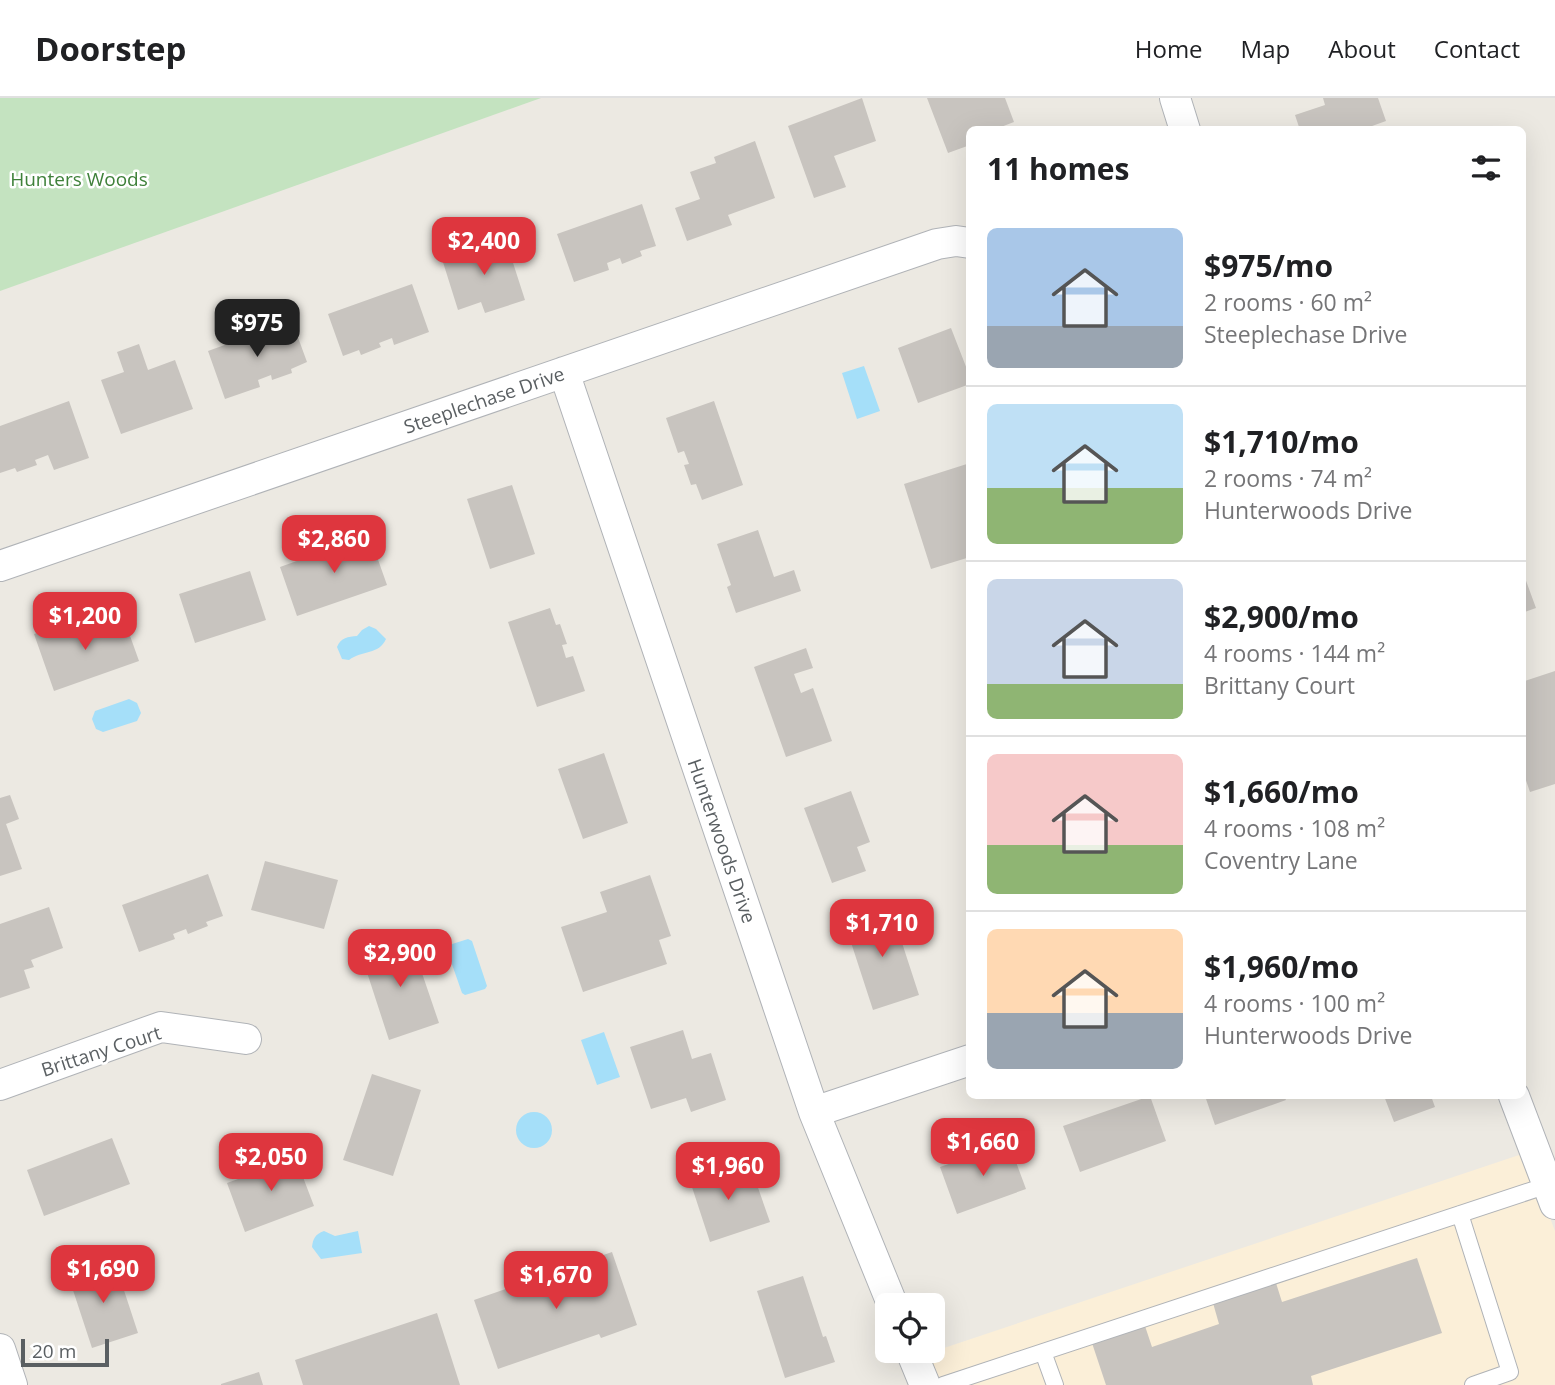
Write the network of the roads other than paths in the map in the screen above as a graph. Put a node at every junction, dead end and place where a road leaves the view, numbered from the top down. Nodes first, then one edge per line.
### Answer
1 (1175, 98) edge
2 (1184, 126) edge
3 (966, 242) edge
4 (564, 372) junction
5 (0, 566) edge
6 (246, 1039) dead end
7 (966, 1061) edge
8 (0, 1085) edge
9 (1515, 1099) edge
10 (814, 1112) junction
11 (1551, 1194) edge
12 (1460, 1213) junction
13 (888, 1293) edge
14 (0, 1349) edge
15 (1043, 1352) junction
16 (916, 1363) edge
17 (12, 1385) edge
18 (925, 1385) edge
19 (943, 1385) edge
20 (1055, 1385) edge
21 (1473, 1385) edge

1 - 2 street
3 - 4 street, Steeplechase Drive
4 - 5 street, Steeplechase Drive
4 - 10 street, Hunterwoods Drive
6 - 8 street, Brittany Court
7 - 10 street
9 - 11 street
10 - 13 street, Hunterwoods Drive
11 - 12 lane
12 - 15 lane
12 - 21 lane
14 - 17 street
15 - 19 lane
15 - 20 lane
16 - 18 street

